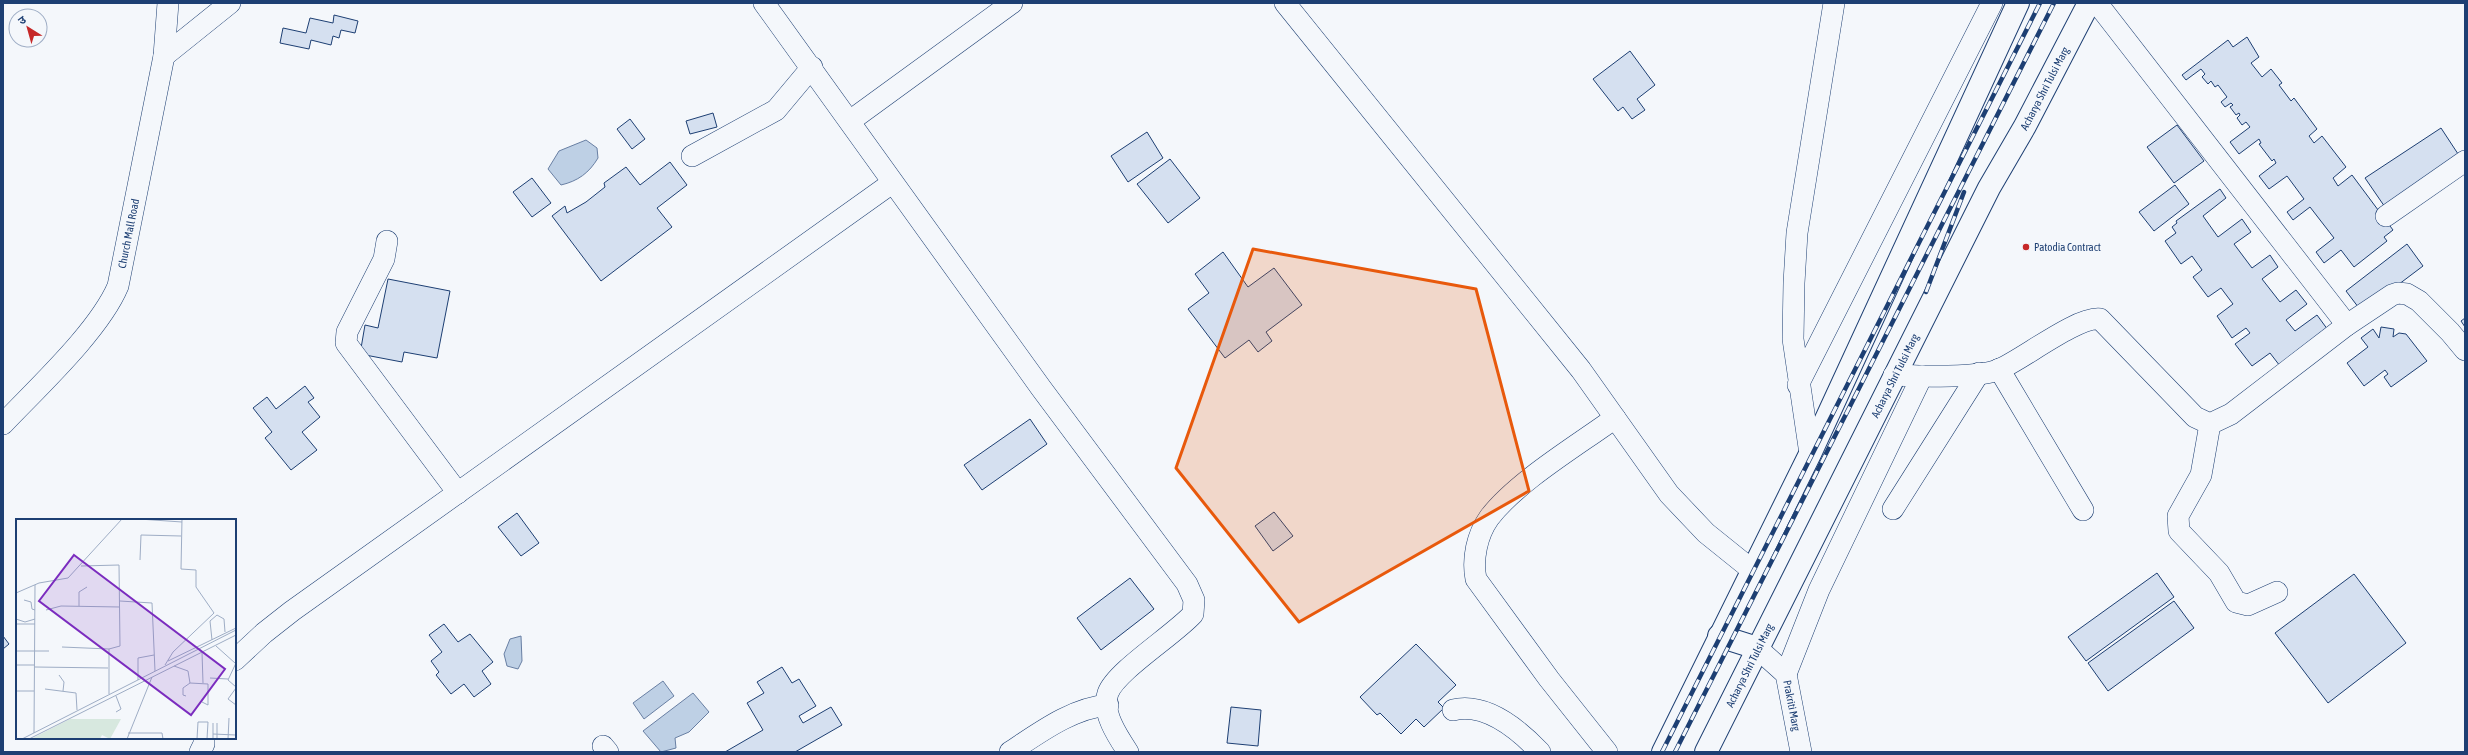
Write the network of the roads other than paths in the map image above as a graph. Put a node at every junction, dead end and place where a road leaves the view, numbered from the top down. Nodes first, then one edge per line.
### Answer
1 (168, 3) edge
2 (230, 3) edge
3 (764, 3) edge
4 (1012, 3) edge
5 (1285, 3) edge
6 (1834, 3) edge
7 (1992, 3) edge
8 (2018, 3) edge
9 (2089, 3) edge
10 (2096, 3) edge
11 (164, 56) junction
12 (812, 67) junction
13 (850, 121) junction
14 (692, 156) dead end
15 (2465, 161) edge
16 (892, 183) junction
17 (2386, 216) dead end
18 (387, 241) dead end
19 (2347, 325) junction
20 (2465, 350) edge
21 (1999, 369) junction
22 (1979, 373) junction
23 (1894, 375) junction
24 (1922, 376) junction
25 (1798, 385) junction
26 (1615, 418) junction
27 (3, 424) edge
28 (2210, 424) junction
29 (1810, 454) junction
30 (458, 493) junction
31 (1893, 509) dead end
32 (2083, 510) dead end
33 (1752, 570) junction
34 (2277, 592) dead end
35 (1719, 636) junction
36 (1757, 648) junction
37 (236, 659) edge
38 (1786, 674) junction
39 (1108, 705) junction
40 (1453, 710) dead end
41 (204, 739) edge
42 (200, 752) edge
43 (1010, 752) edge
44 (1128, 752) edge
45 (1540, 752) edge
46 (1607, 752) edge
47 (1663, 752) edge
48 (1706, 752) edge
49 (1801, 752) edge

1 - 11 street, Church Mall Road
2 - 11 street
3 - 12 street
4 - 13 street
5 - 26 street
6 - 25 street
7 - 25 street
8 - 29 highway
9 - 23 highway, Acharya Shri Tulsi Marg
10 - 19 street
11 - 27 street, Church Mall Road
12 - 13 street
12 - 14 street
13 - 16 street
15 - 17 street
16 - 30 street
16 - 39 street
18 - 30 street
19 - 20 street
19 - 28 street
21 - 22 street
21 - 28 street
21 - 32 street
22 - 24 street
22 - 31 street
23 - 24 street
23 - 36 highway, Acharya Shri Tulsi Marg
24 - 38 street
25 - 29 street
26 - 33 street
26 - 46 street
28 - 34 street
29 - 33 highway
30 - 37 street
33 - 35 highway
35 - 36 highway
35 - 47 highway
36 - 38 street, Prakriti Marg
36 - 48 highway, Acharya Shri Tulsi Marg
38 - 49 street, Prakriti Marg
39 - 43 street
39 - 44 street
40 - 45 street
41 - 42 street

